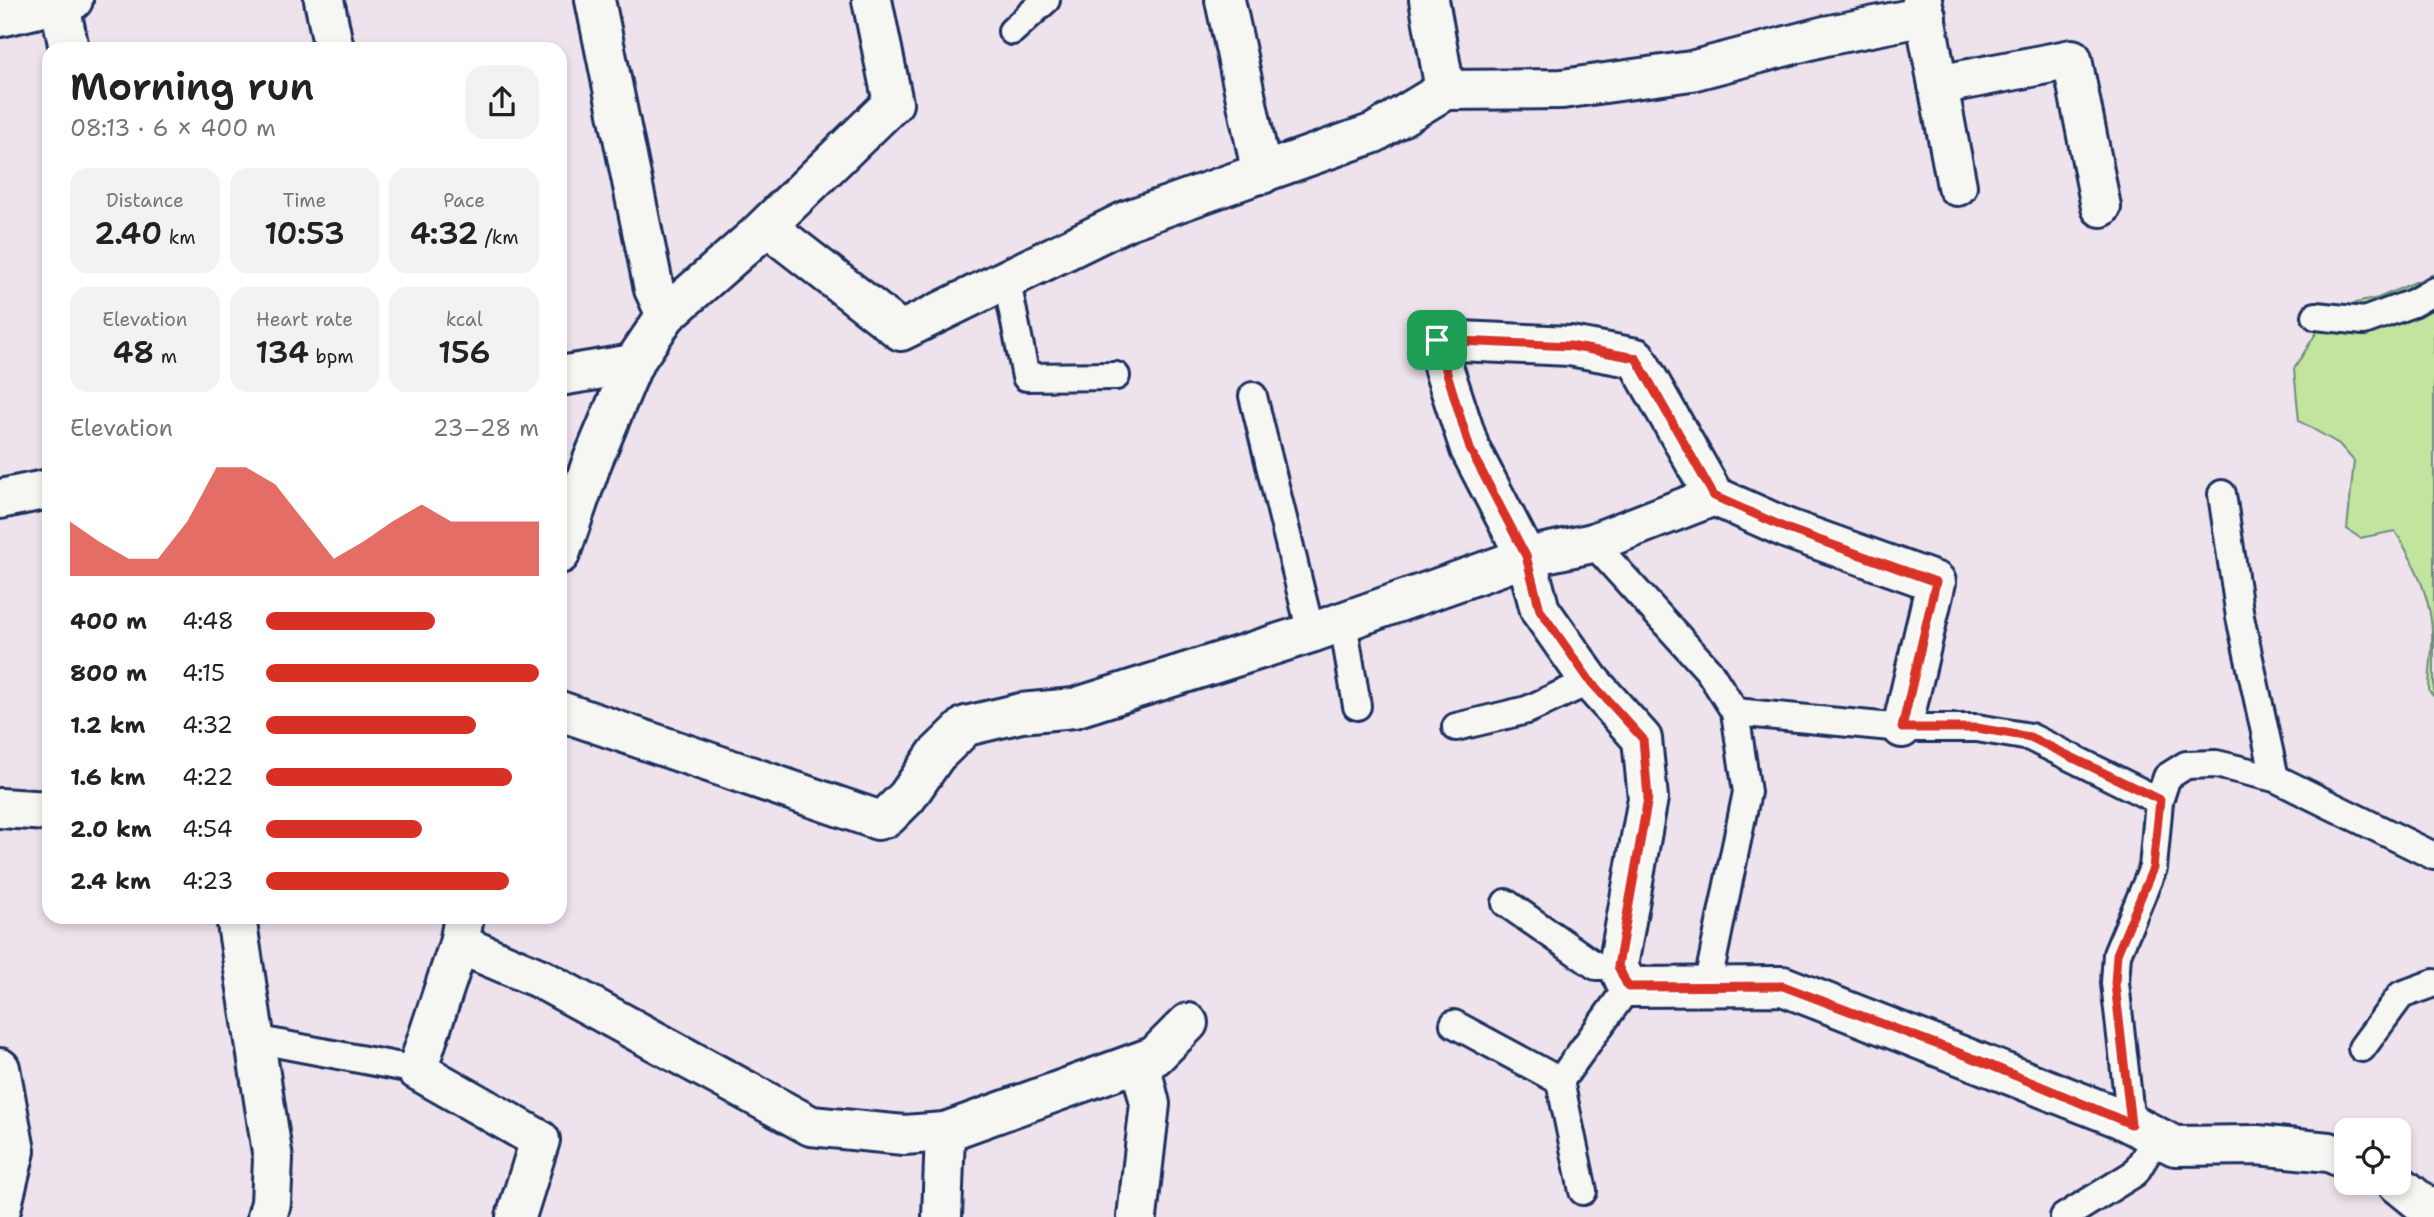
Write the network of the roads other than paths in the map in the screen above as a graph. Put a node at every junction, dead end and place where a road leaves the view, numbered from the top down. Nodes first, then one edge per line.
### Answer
1 (324, 0) edge
2 (595, 0) edge
3 (872, 0) edge
4 (1046, 0) edge
5 (1225, 0) edge
6 (1429, 0) edge
7 (64, 1) edge
8 (1924, 8) edge
9 (0, 17) edge
10 (1012, 31) dead end
11 (68, 42) edge
12 (333, 42) edge
13 (1938, 85) junction
14 (1445, 90) junction
15 (1262, 174) junction
16 (1956, 186) dead end
17 (2101, 207) dead end
18 (784, 240) dead end
19 (1006, 277) junction
20 (2434, 291) edge
21 (666, 315) junction
22 (2316, 316) dead end
23 (633, 363) junction
24 (567, 375) edge
25 (1116, 376) dead end
26 (1253, 396) dead end
27 (42, 490) edge
28 (2222, 494) dead end
29 (1714, 496) junction
30 (0, 499) edge
31 (567, 534) edge
32 (1593, 544) junction
33 (1526, 556) junction
34 (1327, 627) junction
35 (1590, 681) junction
36 (1357, 706) dead end
37 (1735, 712) junction
38 (567, 713) edge
39 (1457, 727) dead end
40 (1902, 728) junction
41 (2275, 778) junction
42 (2160, 800) junction
43 (0, 808) edge
44 (42, 811) edge
45 (2434, 856) edge
46 (1506, 903) dead end
47 (237, 924) edge
48 (462, 931) edge
49 (1623, 977) junction
50 (2434, 983) edge
51 (1707, 987) junction
52 (1188, 1023) dead end
53 (1454, 1024) dead end
54 (254, 1039) junction
55 (2362, 1048) dead end
56 (1140, 1063) junction
57 (0, 1068) edge
58 (417, 1070) junction
59 (1560, 1081) junction
60 (2144, 1130) junction
61 (945, 1132) junction
62 (8, 1150) edge
63 (2334, 1154) edge
64 (1583, 1191) dead end
65 (2411, 1194) edge
66 (0, 1213) edge
67 (2434, 1213) edge
68 (267, 1217) edge
69 (516, 1217) edge
70 (942, 1217) edge
71 (1137, 1217) edge
72 (2064, 1217) edge

1 - 12 street
2 - 21 street
3 - 21 street
4 - 10 lane
5 - 15 street
6 - 14 street
7 - 9 street
7 - 11 street
8 - 13 street
8 - 14 street
13 - 16 street
13 - 17 street
14 - 15 street
15 - 19 street
18 - 19 street
19 - 25 lane
20 - 22 lane
21 - 23 street
23 - 24 street
23 - 31 street
26 - 34 lane
27 - 30 street
28 - 41 lane
29 - 32 street
29 - 33 street
29 - 40 street
32 - 33 street
32 - 37 lane
33 - 34 street
33 - 35 street
34 - 36 lane
34 - 38 street
35 - 39 lane
35 - 49 street
37 - 40 lane
37 - 51 lane
40 - 42 lane
41 - 42 lane
41 - 45 lane
42 - 60 lane
43 - 44 street
46 - 49 lane
47 - 54 street
48 - 58 street
48 - 61 street
49 - 51 street
49 - 59 lane
50 - 55 lane
51 - 60 street
52 - 56 street
53 - 59 lane
54 - 58 lane
54 - 68 street
56 - 61 street
56 - 71 street
57 - 62 street
58 - 69 street
59 - 64 lane
60 - 63 street
60 - 72 lane
61 - 70 street
62 - 66 street
65 - 67 street

